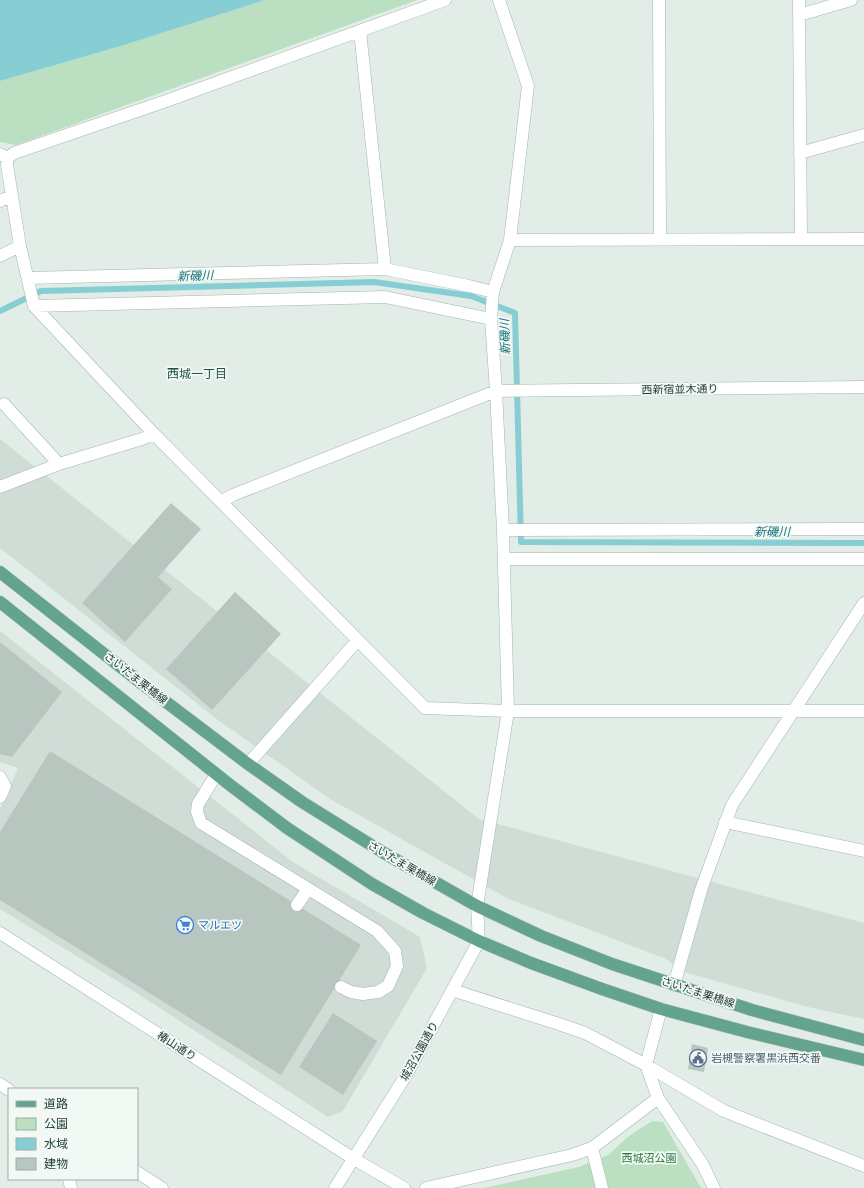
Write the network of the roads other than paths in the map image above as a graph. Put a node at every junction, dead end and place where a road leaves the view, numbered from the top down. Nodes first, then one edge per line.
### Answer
1 (445, 0) edge
2 (499, 0) edge
3 (658, 0) edge
4 (799, 0) edge
5 (852, 0) edge
6 (799, 15) junction
7 (360, 30) junction
8 (864, 135) edge
9 (800, 153) junction
10 (4, 156) edge
11 (12, 196) junction
12 (0, 201) edge
13 (660, 239) junction
14 (801, 239) junction
15 (864, 239) edge
16 (510, 240) junction
17 (20, 246) junction
18 (0, 256) edge
19 (385, 269) junction
20 (28, 278) junction
21 (493, 292) junction
22 (34, 306) junction
23 (491, 319) junction
24 (864, 387) edge
25 (500, 391) junction
26 (4, 404) dead end
27 (154, 434) junction
28 (59, 464) junction
29 (0, 487) edge
30 (221, 502) junction
31 (864, 529) edge
32 (503, 530) junction
33 (504, 559) junction
34 (864, 559) edge
35 (0, 572) edge
36 (0, 602) edge
37 (864, 603) edge
38 (357, 640) junction
39 (508, 711) junction
40 (793, 711) junction
41 (864, 711) edge
42 (248, 764) junction
43 (216, 775) junction
44 (0, 777) edge
45 (0, 797) edge
46 (725, 822) junction
47 (864, 851) edge
48 (308, 889) junction
49 (297, 905) dead end
50 (477, 906) junction
51 (0, 933) edge
52 (479, 941) junction
53 (674, 985) junction
54 (341, 986) dead end
55 (452, 990) junction
56 (661, 1009) junction
57 (864, 1040) edge
58 (864, 1060) edge
59 (646, 1065) junction
60 (658, 1098) junction
61 (592, 1148) junction
62 (354, 1159) junction
63 (864, 1166) edge
64 (138, 1173) edge
65 (401, 1187) edge
66 (162, 1188) edge
67 (335, 1188) edge
68 (426, 1188) edge
69 (602, 1188) edge
70 (714, 1188) edge

1 - 7 street
2 - 16 street
3 - 13 street
4 - 6 street
5 - 6 street
6 - 9 street
7 - 10 street
7 - 19 street
8 - 9 street
9 - 14 street
10 - 11 street
11 - 12 street
11 - 17 street
13 - 14 street
13 - 16 street
14 - 15 street
16 - 21 street
17 - 18 street
17 - 20 street
19 - 20 street
19 - 21 street
20 - 22 street
21 - 23 street
22 - 23 street
22 - 27 street
23 - 25 street
24 - 25 street, 西新宿並木通り
25 - 30 street
25 - 32 street
26 - 28 street
27 - 28 street
27 - 30 street
28 - 29 street
30 - 38 street
31 - 32 street
32 - 33 street
33 - 34 street
33 - 39 street
35 - 42 main road, さいたま栗橋線
36 - 43 main road
37 - 40 street
38 - 39 street
38 - 42 street
39 - 40 street
39 - 50 street
40 - 41 street
40 - 46 street
42 - 50 main road, さいたま栗橋線
43 - 48 street
43 - 52 main road
44 - 45 street
46 - 47 street
46 - 53 street
48 - 49 street
48 - 54 street
50 - 52 street
50 - 53 main road, さいたま栗橋線
51 - 62 street, 椿山通り
52 - 55 street, 城沼公園通り
52 - 56 main road
53 - 57 main road, さいたま栗橋線
55 - 59 street
55 - 62 street, 城沼公園通り
56 - 58 main road
56 - 59 street
59 - 60 street
59 - 63 street
60 - 61 street
60 - 70 street
61 - 68 street
61 - 69 street
62 - 65 street, 椿山通り
62 - 67 street, 城沼公園通り
64 - 66 street

